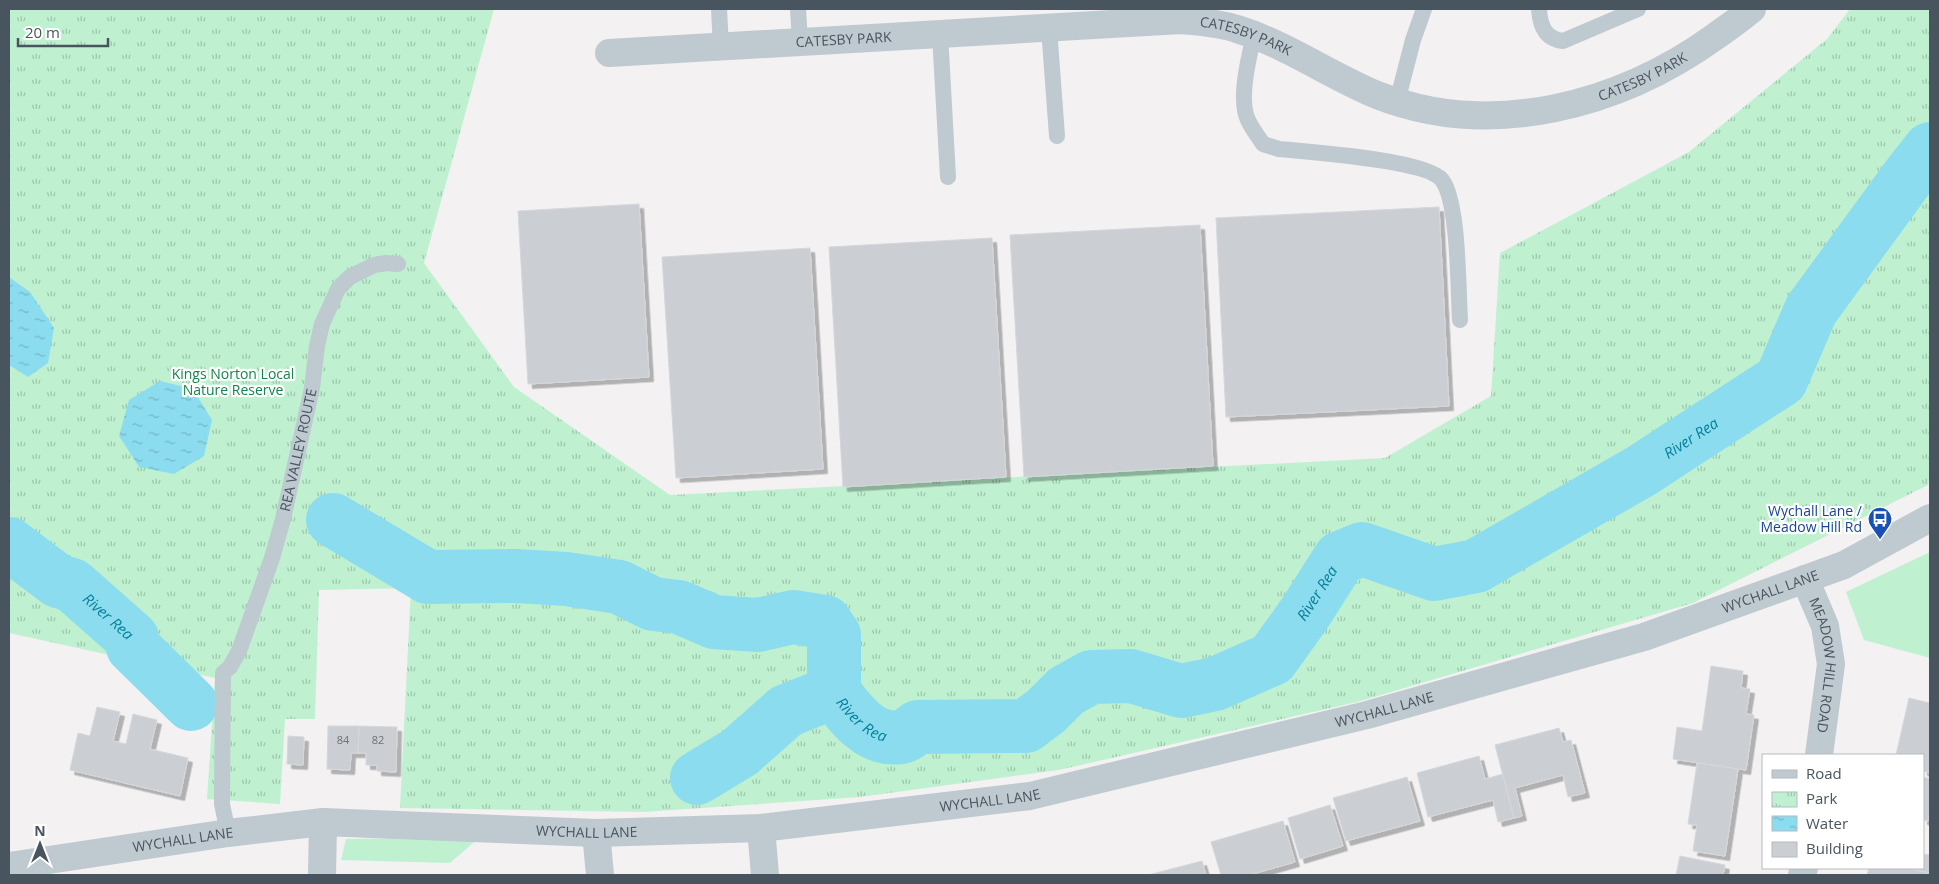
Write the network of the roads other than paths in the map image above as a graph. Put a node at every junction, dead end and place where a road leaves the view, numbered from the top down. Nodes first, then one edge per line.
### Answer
1 (719, 9) edge
2 (798, 9) edge
3 (1424, 9) edge
4 (1539, 9) edge
5 (1638, 9) edge
6 (1752, 9) edge
7 (1117, 16) edge
8 (1049, 28) junction
9 (940, 34) junction
10 (1254, 35) junction
11 (800, 42) junction
12 (721, 47) junction
13 (610, 53) dead end
14 (1397, 102) junction
15 (1057, 136) dead end
16 (948, 176) dead end
17 (398, 264) dead end
18 (1460, 320) dead end
19 (1930, 518) edge
20 (1805, 579) junction
21 (1819, 754) edge
22 (323, 822) junction
23 (761, 828) junction
24 (228, 833) junction
25 (596, 833) junction
26 (19, 869) edge
27 (322, 875) edge
28 (600, 875) edge
29 (765, 875) edge

1 - 12 lane
2 - 11 lane
3 - 14 lane
4 - 5 lane
6 - 14 street, CATESBY PARK
7 - 8 street, CATESBY PARK
7 - 10 street, CATESBY PARK
8 - 9 street, CATESBY PARK
8 - 15 lane
9 - 11 street, CATESBY PARK
9 - 16 lane
10 - 14 street, CATESBY PARK
10 - 18 lane
11 - 12 street, CATESBY PARK
12 - 13 street, CATESBY PARK
17 - 24 lane, REA VALLEY ROUTE
19 - 20 street, WYCHALL LANE
20 - 21 street, MEADOW HILL ROAD
20 - 23 street, WYCHALL LANE
22 - 24 street, WYCHALL LANE
22 - 25 street, WYCHALL LANE
22 - 27 street
23 - 25 street, WYCHALL LANE
23 - 29 street
24 - 26 street, WYCHALL LANE
25 - 28 street

